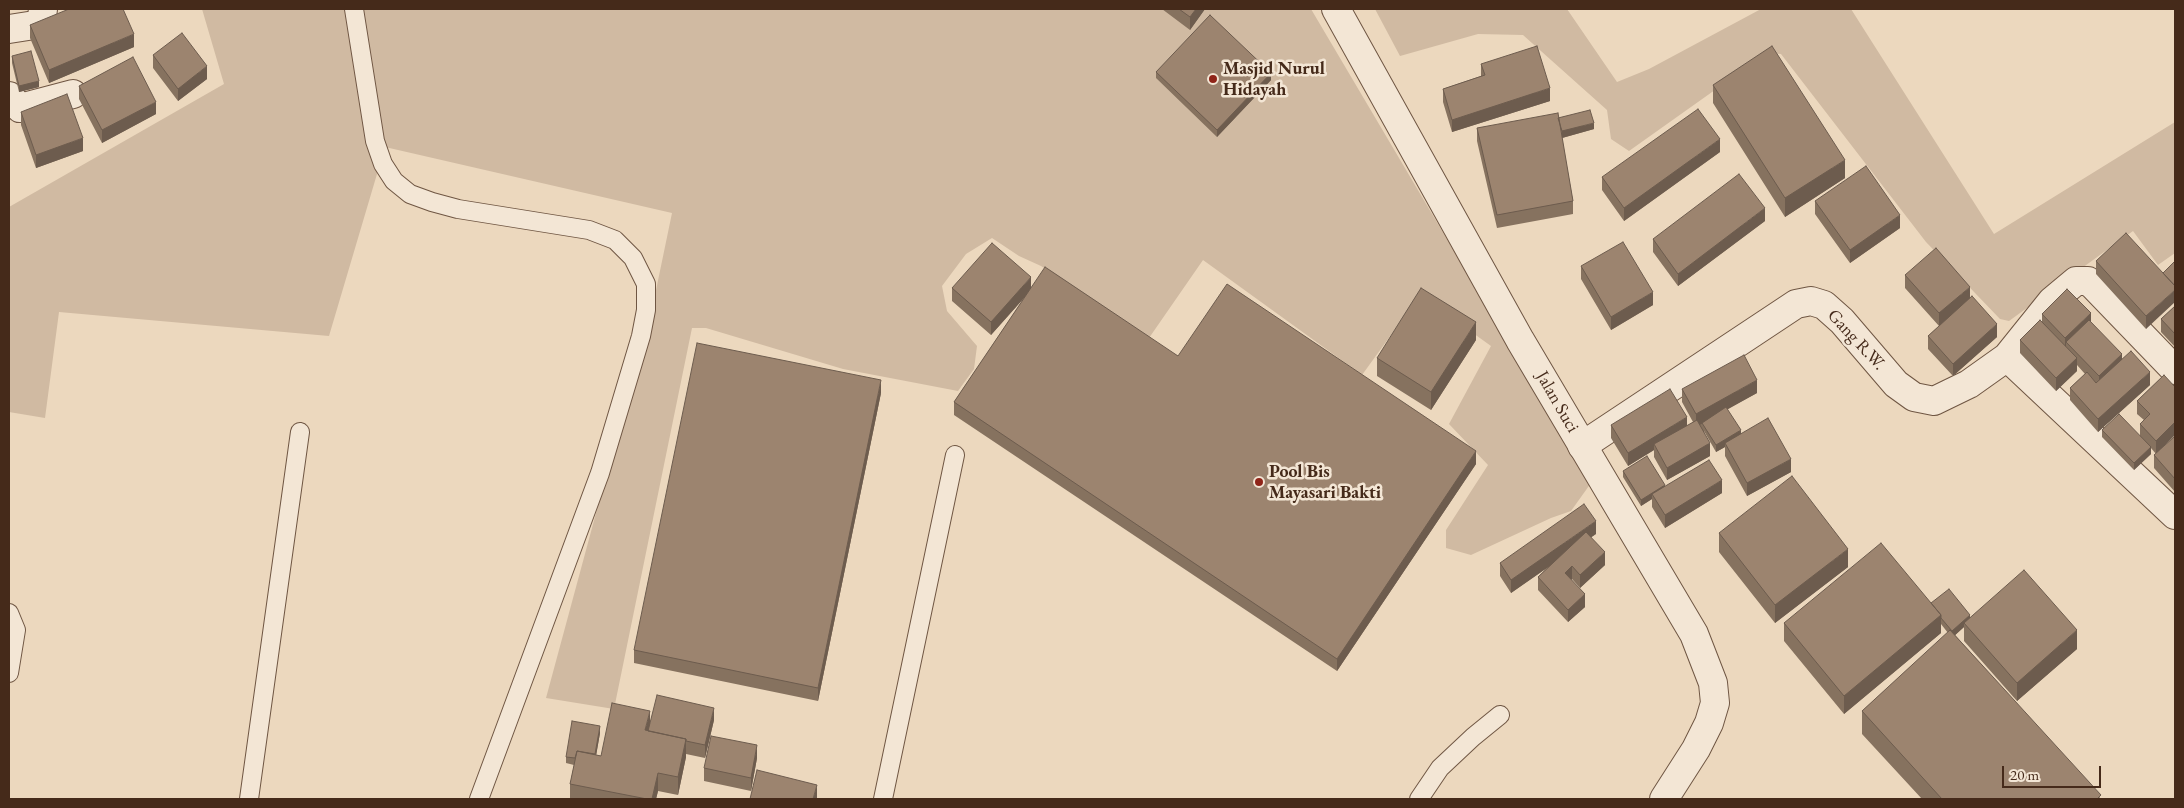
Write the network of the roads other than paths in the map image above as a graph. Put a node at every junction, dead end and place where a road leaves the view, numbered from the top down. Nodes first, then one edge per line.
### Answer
1 (43, 9) edge
2 (354, 9) edge
3 (1336, 9) edge
4 (9, 29) edge
5 (73, 94) dead end
6 (9, 96) edge
7 (2007, 357) junction
8 (2175, 370) edge
9 (300, 432) dead end
10 (1582, 446) junction
11 (955, 456) dead end
12 (2175, 516) edge
13 (9, 613) edge
14 (9, 673) edge
15 (1500, 715) dead end
16 (250, 799) edge
17 (479, 799) edge
18 (883, 799) edge
19 (1419, 799) edge
20 (1664, 799) edge

1 - 4 street
2 - 17 lane
3 - 10 street, Jalan Suci
5 - 6 street
7 - 8 street, Gang R.W.
7 - 10 street, Gang R.W.
7 - 12 street
9 - 16 lane
10 - 20 street, Jalan Suci
11 - 18 lane
13 - 14 lane
15 - 19 lane

